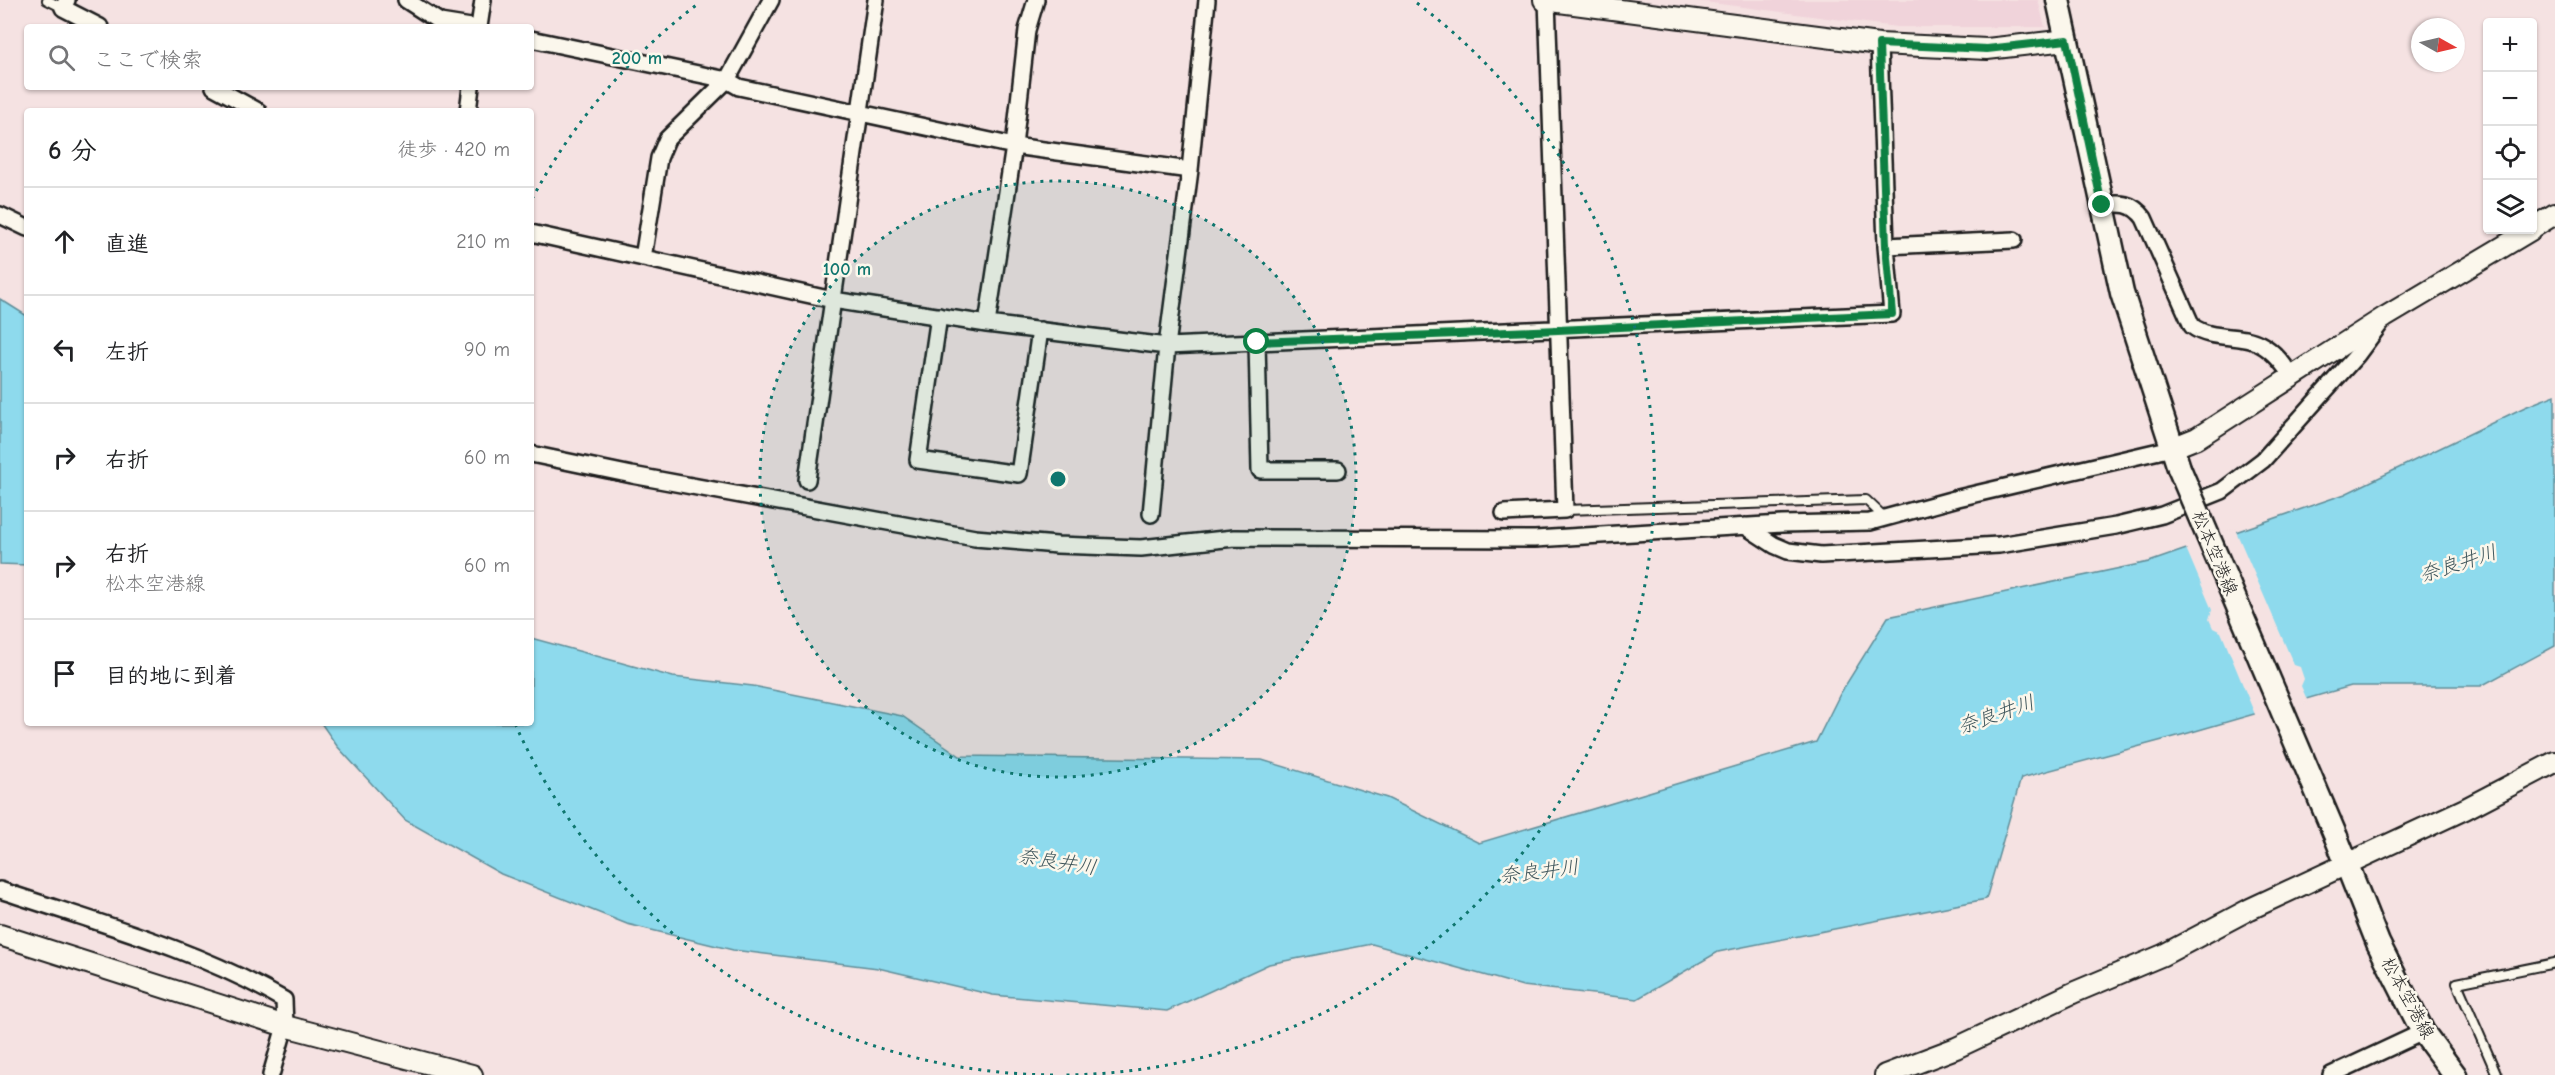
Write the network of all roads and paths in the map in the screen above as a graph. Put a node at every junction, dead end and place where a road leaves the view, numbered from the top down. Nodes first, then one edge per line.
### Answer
1 (47, 0) edge
2 (406, 0) edge
3 (483, 0) edge
4 (771, 0) edge
5 (876, 0) edge
6 (1036, 0) edge
7 (1207, 0) edge
8 (1545, 0) edge
9 (2058, 0) edge
10 (65, 4) edge
11 (95, 24) edge
12 (452, 24) edge
13 (479, 24) edge
14 (534, 40) edge
15 (2067, 40) junction
16 (1879, 44) junction
17 (727, 80) junction
18 (220, 90) edge
19 (471, 90) edge
20 (252, 108) edge
21 (468, 108) edge
22 (860, 115) junction
23 (1014, 146) junction
24 (1190, 170) junction
25 (2102, 205) junction
26 (2555, 214) edge
27 (0, 215) edge
28 (2537, 225) edge
29 (24, 227) edge
30 (534, 234) edge
31 (2523, 234) edge
32 (2014, 240) dead end
33 (1886, 246) junction
34 (643, 258) junction
35 (833, 300) junction
36 (939, 316) junction
37 (2385, 317) junction
38 (987, 324) junction
39 (1040, 330) junction
40 (1558, 330) junction
41 (1257, 342) junction
42 (1167, 346) junction
43 (2293, 378) junction
44 (534, 455) edge
45 (2175, 458) junction
46 (1338, 470) dead end
47 (807, 480) dead end
48 (1565, 510) junction
49 (1504, 513) dead end
50 (1152, 514) dead end
51 (1885, 518) junction
52 (1745, 526) junction
53 (2555, 762) edge
54 (2346, 863) junction
55 (0, 890) edge
56 (0, 935) edge
57 (2555, 963) edge
58 (285, 1026) junction
59 (2423, 1032) junction
60 (271, 1075) edge
61 (472, 1075) edge
62 (1885, 1075) edge
63 (2331, 1075) edge
64 (2455, 1075) edge
65 (2497, 1075) edge

1 - 10 lane
2 - 12 street
3 - 13 street
4 - 17 street
5 - 22 street
6 - 23 street
7 - 24 street
8 - 16 street
8 - 40 street
9 - 15 main road, 松本空港線
10 - 11 street
14 - 17 street
15 - 16 street
15 - 25 main road, 松本空港線
16 - 33 street
17 - 22 street
17 - 34 street
18 - 20 street
19 - 21 street
22 - 23 street
22 - 35 street
23 - 24 street
23 - 38 street
24 - 42 street
25 - 43 street
25 - 45 main road, 松本空港線
26 - 28 street
27 - 29 street
30 - 34 street
31 - 37 street
32 - 33 street
33 - 40 street
34 - 35 street
35 - 36 street
35 - 47 street
36 - 38 street
36 - 39 street
37 - 43 street
37 - 52 street
38 - 39 street
39 - 42 street
40 - 41 street
40 - 48 street
41 - 42 street
41 - 46 street
42 - 50 street
43 - 45 street
44 - 52 street
45 - 51 street
45 - 54 main road, 松本空港線, bridge
48 - 49 street
48 - 51 lane
51 - 52 street
53 - 54 street
54 - 59 main road, 松本空港線
54 - 62 street
55 - 58 street
56 - 58 street
57 - 65 lane
58 - 60 street
58 - 61 street
59 - 63 street
59 - 64 main road, 松本空港線

